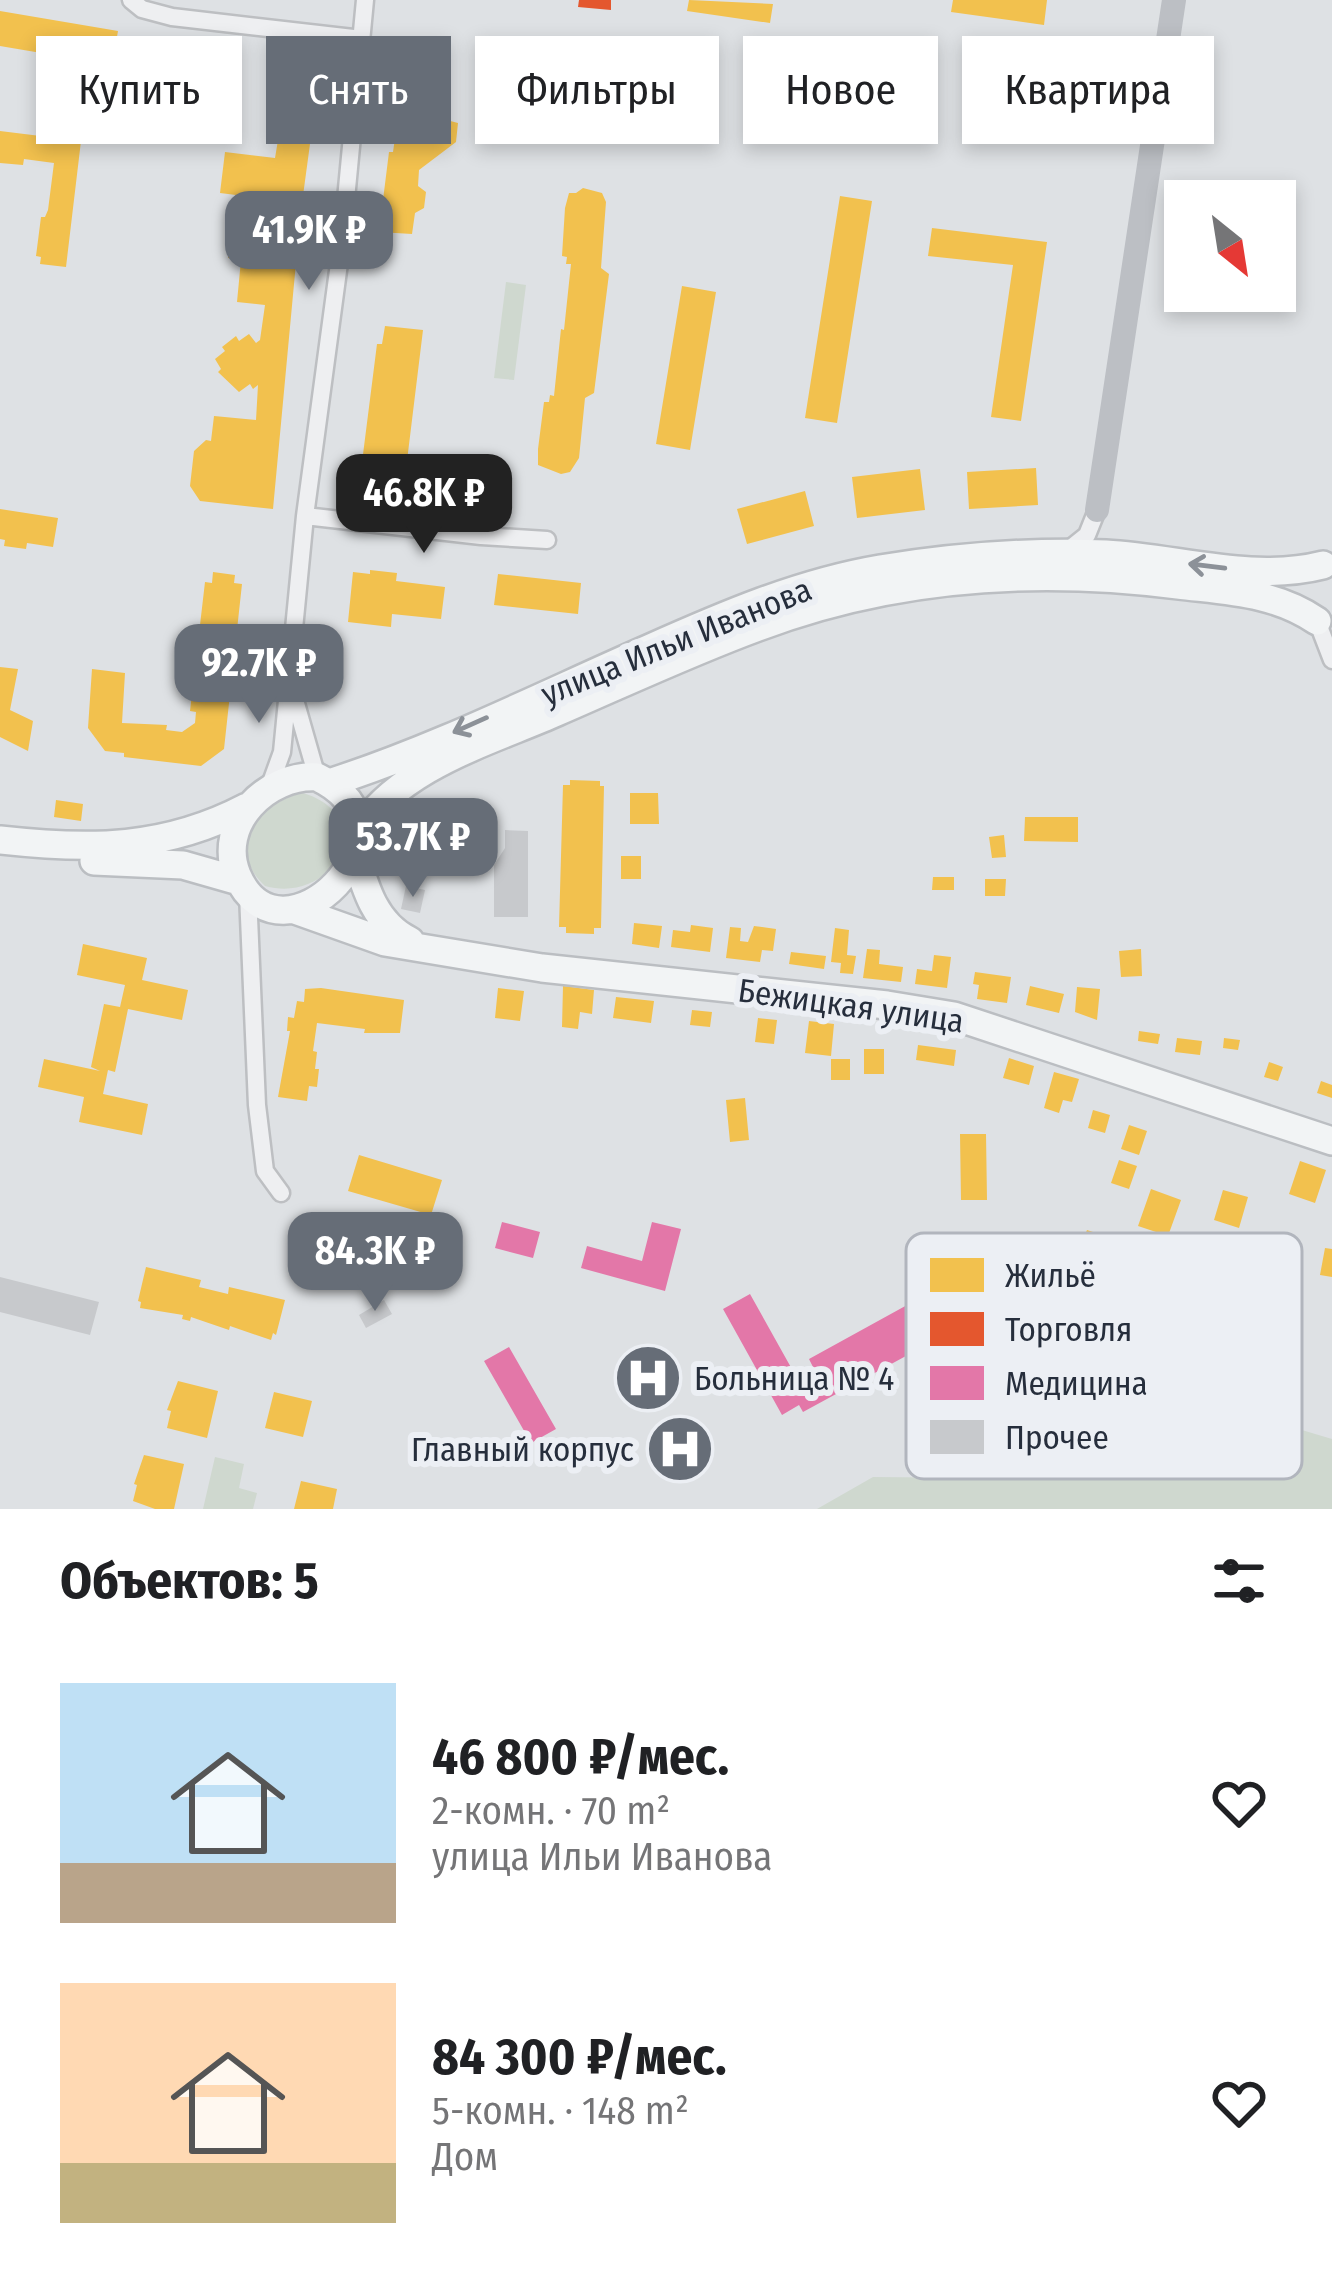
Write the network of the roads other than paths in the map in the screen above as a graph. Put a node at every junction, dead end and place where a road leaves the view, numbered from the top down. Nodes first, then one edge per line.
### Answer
1 (131, 0) edge
2 (365, 0) edge
3 (1174, 0) edge
4 (336, 36) edge
5 (362, 36) edge
6 (352, 144) edge
7 (1097, 510) junction
8 (304, 516) junction
9 (548, 540) dead end
10 (1062, 554) junction
11 (1125, 556) junction
12 (1329, 560) edge
13 (1324, 628) edge
14 (1332, 660) edge
15 (290, 675) junction
16 (323, 780) junction
17 (269, 788) junction
18 (248, 807) junction
19 (0, 840) edge
20 (357, 842) junction
21 (0, 852) edge
22 (243, 887) junction
23 (286, 909) junction
24 (425, 946) junction
25 (253, 950) junction
26 (1332, 1141) edge
27 (281, 1193) dead end

1 - 4 street
2 - 5 street
3 - 7 street
6 - 8 street
7 - 10 street
7 - 11 street
8 - 9 street
8 - 15 street
10 - 11 main road, улица Ильи Иванова
10 -> 16 main road, улица Ильи Иванова
12 -> 11 main road, улица Ильи Иванова
12 - 13 main road
13 - 14 street
13 - 20 main road, улица Ильи Иванова
15 - 16 street
15 - 17 street
16 - 17 main road
16 - 20 main road
17 - 18 main road
18 - 19 main road
18 - 22 main road
20 - 23 main road
20 - 24 main road
21 - 22 main road
22 - 23 main road
22 - 25 street
23 - 24 main road, Бежицкая улица
23 - 25 street
24 - 26 main road, Бежицкая улица
25 - 27 street

